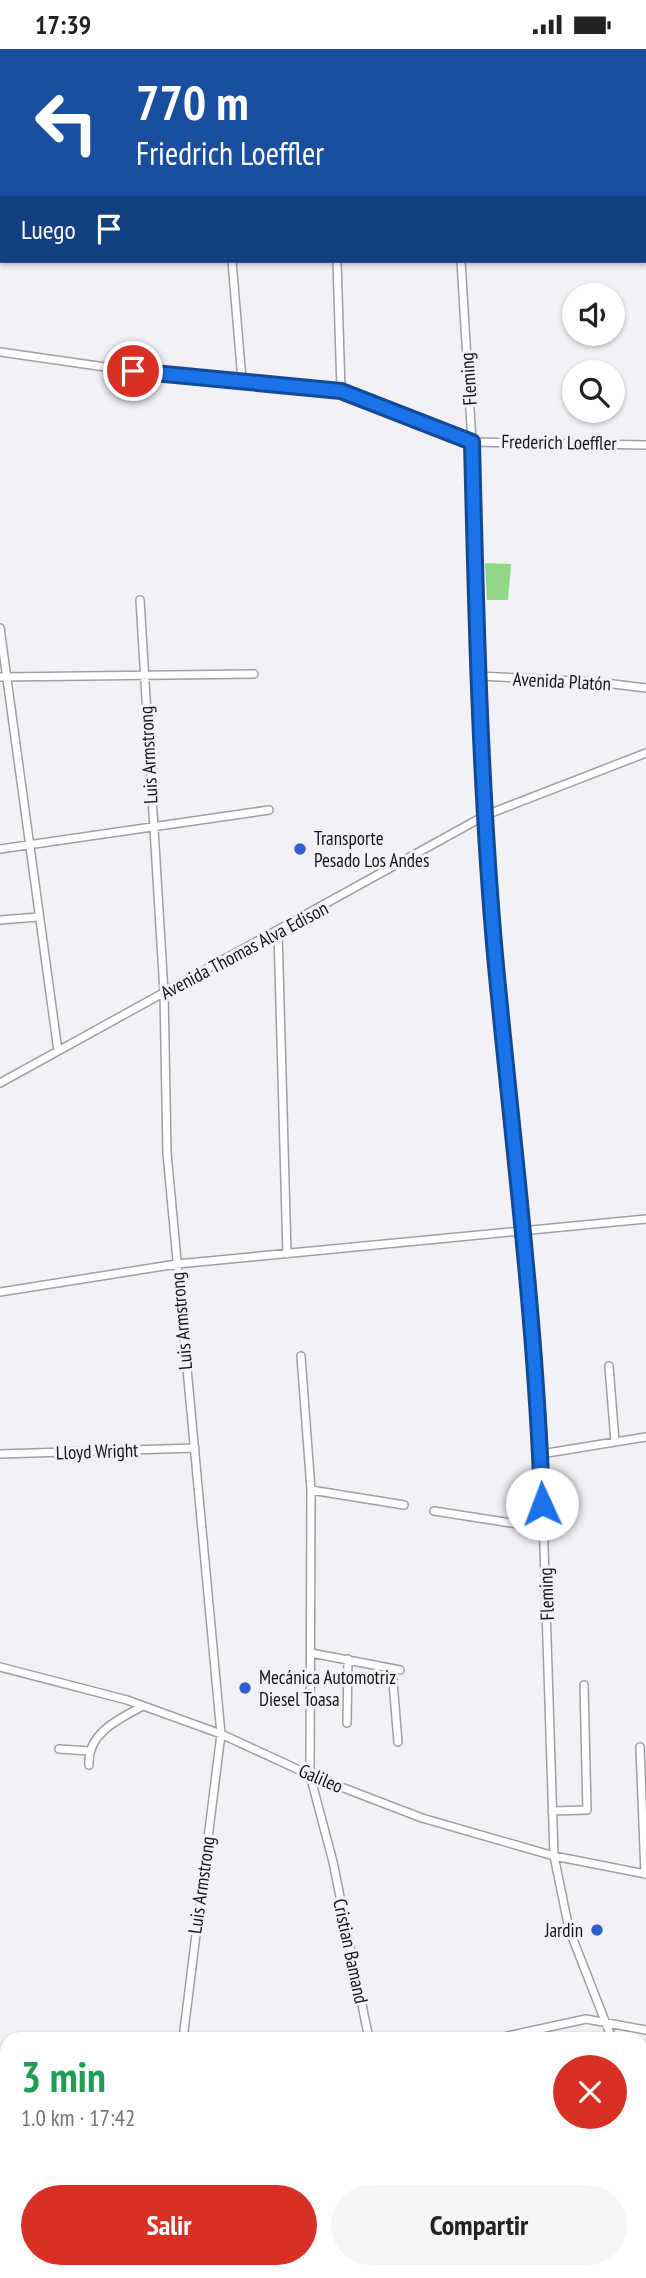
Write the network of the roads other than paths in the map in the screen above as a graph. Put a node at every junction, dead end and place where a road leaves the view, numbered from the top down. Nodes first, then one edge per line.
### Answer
1 (232, 263) edge
2 (337, 263) edge
3 (461, 263) edge
4 (0, 352) edge
5 (242, 380) junction
6 (341, 391) junction
7 (472, 442) junction
8 (646, 445) edge
9 (140, 600) dead end
10 (0, 628) edge
11 (254, 674) dead end
12 (144, 675) junction
13 (478, 676) junction
14 (3, 677) edge
15 (646, 688) edge
16 (646, 753) edge
17 (270, 810) dead end
18 (486, 815) junction
19 (152, 828) junction
20 (28, 845) junction
21 (0, 849) edge
22 (38, 917) junction
23 (0, 920) edge
24 (278, 932) junction
25 (164, 992) junction
26 (58, 1051) junction
27 (0, 1083) edge
28 (646, 1219) edge
29 (524, 1229) junction
30 (287, 1255) junction
31 (177, 1264) junction
32 (0, 1292) edge
33 (301, 1356) dead end
34 (609, 1366) dead end
35 (646, 1437) edge
36 (615, 1442) junction
37 (195, 1448) junction
38 (0, 1454) edge
39 (541, 1454) junction
40 (311, 1490) junction
41 (404, 1505) dead end
42 (434, 1511) dead end
43 (543, 1528) junction
44 (310, 1653) junction
45 (348, 1659) junction
46 (0, 1667) edge
47 (584, 1685) dead end
48 (143, 1706) junction
49 (347, 1723) dead end
50 (221, 1734) junction
51 (398, 1742) dead end
52 (640, 1747) dead end
53 (59, 1749) dead end
54 (89, 1751) junction
55 (89, 1765) dead end
56 (310, 1775) junction
57 (552, 1811) junction
58 (554, 1856) junction
59 (646, 1874) edge
60 (608, 2022) junction
61 (646, 2030) edge
62 (184, 2032) edge
63 (368, 2032) edge
64 (526, 2032) edge
65 (610, 2032) edge

1 - 5 street
2 - 6 street
3 - 7 street, Fleming
4 - 5 street
5 - 6 street
6 - 7 street
7 - 8 street, Frederich Loeffler
7 - 13 street, Fleming
9 - 12 street, Luis Armstrong
10 - 14 street
11 - 12 street
12 - 14 street
12 - 19 street, Luis Armstrong
13 - 15 street, Avenida Platón
13 - 18 street, Fleming
14 - 20 street
16 - 18 street, Avenida Thomas Alva Edison
17 - 19 street
18 - 24 street, Avenida Thomas Alva Edison
18 - 29 street, Fleming
19 - 20 street
19 - 25 street, Luis Armstrong
20 - 21 street
20 - 22 street
22 - 23 street
22 - 26 street
24 - 25 street, Avenida Thomas Alva Edison
24 - 30 street
25 - 26 street, Avenida Thomas Alva Edison
25 - 31 street, Luis Armstrong
26 - 27 street, Avenida Thomas Alva Edison
28 - 29 street
29 - 30 street
29 - 39 street, Fleming
30 - 31 street
31 - 32 street
31 - 37 street, Luis Armstrong
33 - 40 street, Cristian Bamand
34 - 36 street
35 - 36 street
36 - 39 street
37 - 38 street, Lloyd Wright
37 - 50 street, Luis Armstrong
39 - 43 street, Fleming
40 - 41 street
40 - 44 street, Cristian Bamand
42 - 43 street
43 - 57 street, Fleming
44 - 45 street
44 - 56 street, Cristian Bamand
45 - 49 street
45 - 51 street
46 - 48 street, Galileo
47 - 57 street
48 - 50 street, Galileo
48 - 54 street
50 - 56 street, Galileo
50 - 62 street, Luis Armstrong
52 - 59 street
53 - 54 street
54 - 55 street
56 - 58 street, Galileo
56 - 63 street, Cristian Bamand
57 - 58 street, Fleming
58 - 59 street, Galileo
58 - 60 street, Fleming
60 - 61 street
60 - 64 street
60 - 65 street, Fleming

